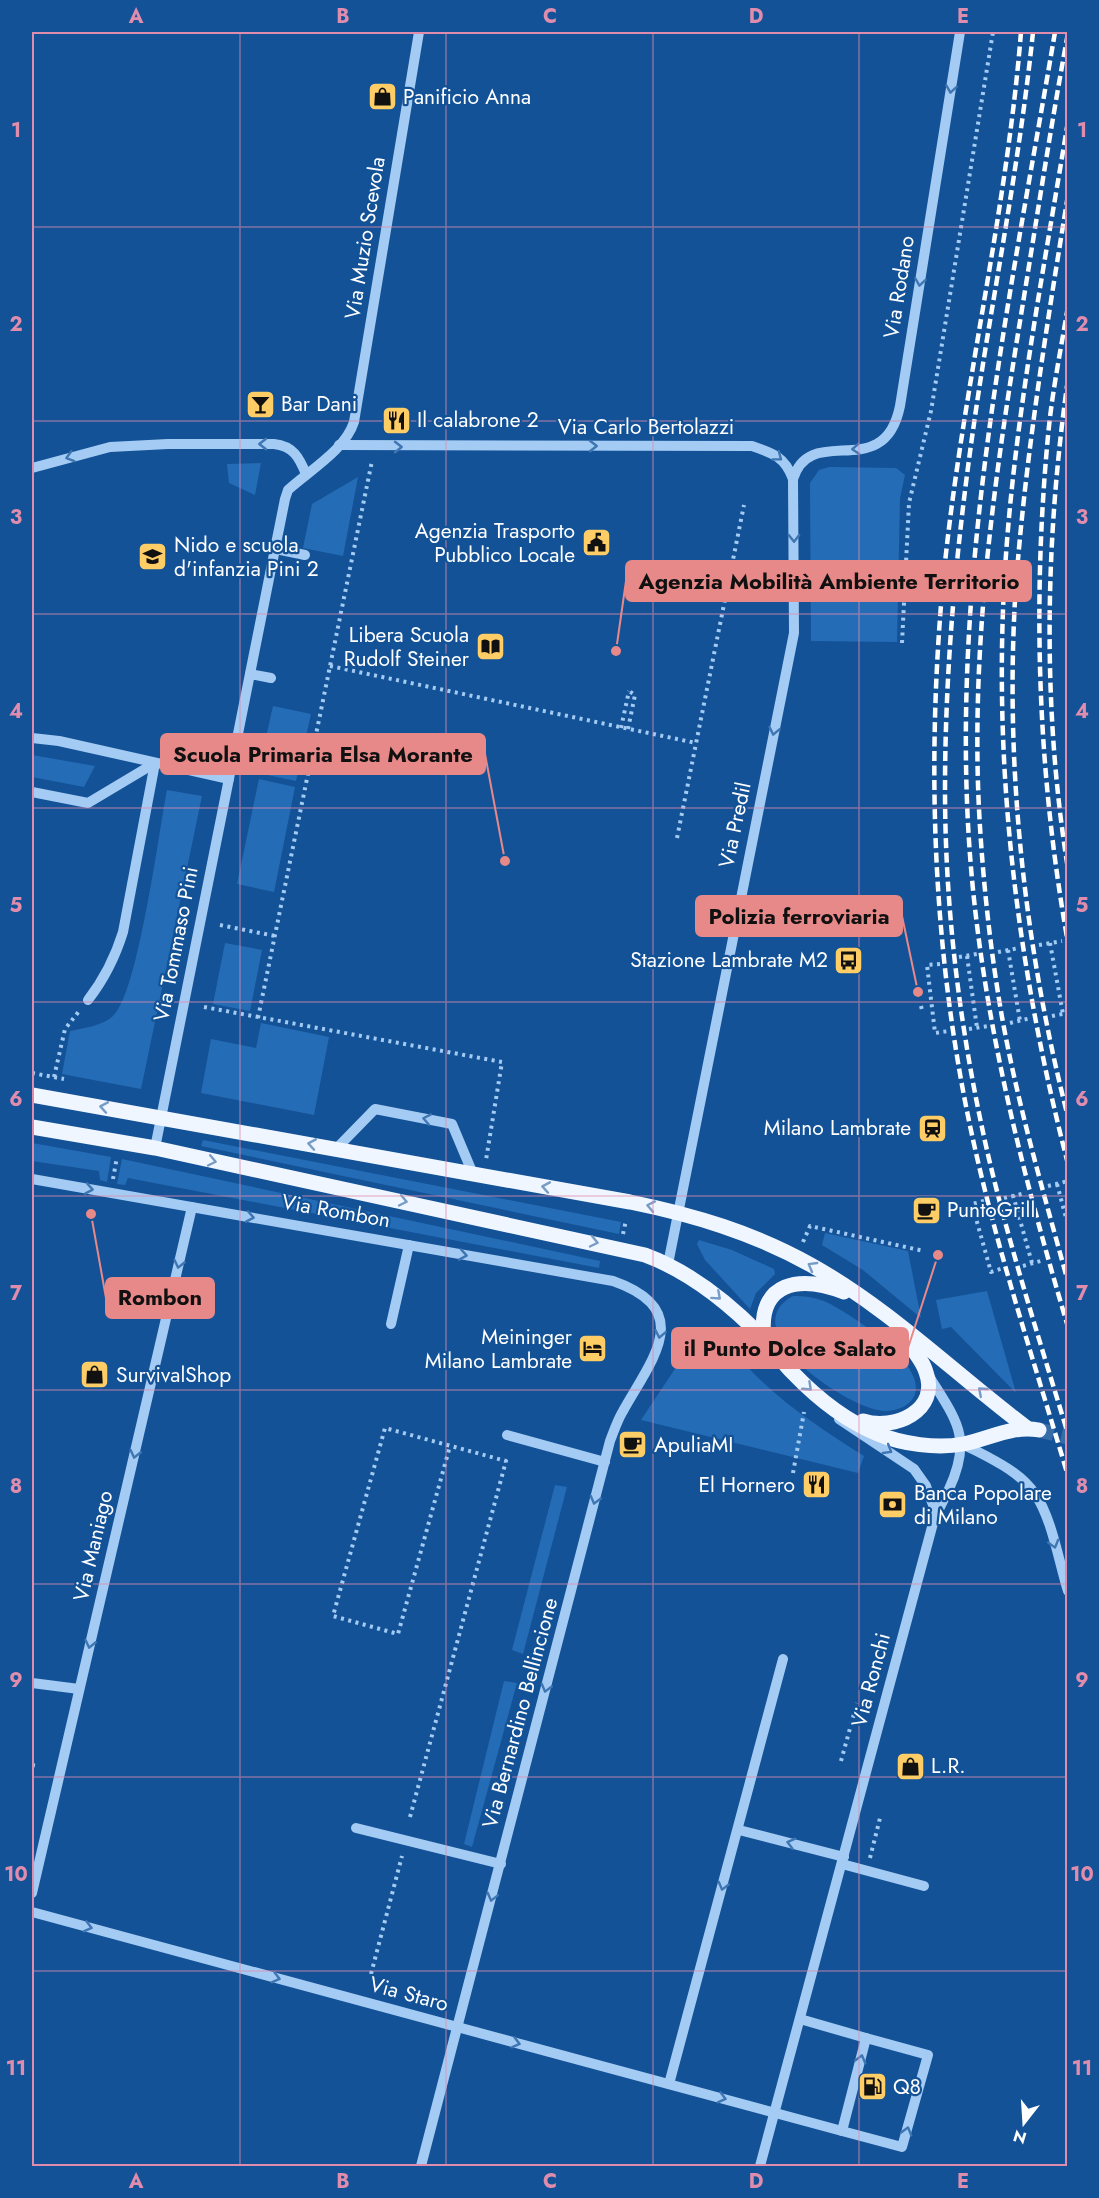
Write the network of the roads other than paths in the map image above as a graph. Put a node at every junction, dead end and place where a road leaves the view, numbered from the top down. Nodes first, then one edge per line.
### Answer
1 (419, 32) edge
2 (960, 32) edge
3 (339, 445) junction
4 (32, 468) edge
5 (306, 474) junction
6 (793, 479) junction
7 (276, 549) junction
8 (305, 555) dead end
9 (250, 674) junction
10 (271, 678) dead end
11 (32, 738) edge
12 (155, 763) junction
13 (230, 778) junction
14 (32, 792) edge
15 (88, 1000) road end
16 (32, 1095) edge
17 (161, 1117) junction
18 (32, 1127) edge
19 (155, 1148) junction
20 (336, 1149) junction
21 (478, 1174) junction
22 (32, 1179) edge
23 (192, 1207) junction
24 (678, 1212) junction
25 (409, 1245) junction
26 (668, 1264) junction
27 (632, 1289) joint
28 (861, 1298) junction
29 (885, 1316) junction
30 (391, 1324) dead end
31 (764, 1338) junction
32 (927, 1373) junction
33 (825, 1402) junction
34 (843, 1414) junction
35 (507, 1435) dead end
36 (963, 1444) junction
37 (605, 1462) junction
38 (936, 1513) junction
39 (1068, 1591) edge
40 (783, 1659) dead end
41 (32, 1683) edge
42 (79, 1689) junction
43 (356, 1828) dead end
44 (739, 1830) junction
45 (843, 1861) junction
46 (501, 1864) junction
47 (924, 1886) dead end
48 (32, 1893) edge
49 (32, 1912) edge
50 (801, 2019) junction
51 (459, 2027) junction
52 (866, 2038) junction
53 (669, 2084) junction
54 (775, 2113) junction
55 (842, 2131) junction
56 (421, 2166) edge
57 (760, 2166) edge

1 - 3 street, Via Muzio Scevola
2 -> 6 street, Via Rodano
3 - 5 street, Via Tommaso Pini
3 -> 6 street, Via Carlo Bertolazzi
5 -> 4 street
5 - 7 street, Via Tommaso Pini
6 -> 24 street, Via Predil
7 - 8 street
7 - 9 street, Via Tommaso Pini
9 - 10 street
9 - 13 street, Via Tommaso Pini
11 - 12 street
12 - 13 street
12 - 14 street
12 - 15 street
13 - 17 street, Via Tommaso Pini
17 -> 16 main road
17 - 19 street
20 -> 17 main road
18 - 19 main road, Via Rombon
19 -> 26 main road, Via Rombon
20 - 21 main road
21 -> 20 street
24 -> 21 main road
22 -> 23 street, Via Rombon
23 -> 25 street, Via Rombon
23 -> 42 street, Via Maniago
24 - 26 street, Via Predil
28 -> 24 main road
25 -> 27 street, Via Rombon
25 - 30 street
26 -> 31 main road, Via Rombon
27 -> 37 street, Via Bernardino Bellincione
28 - 29 main road
28 - 31 main road
29 - 32 main road
36 -> 29 main road
31 -> 33 main road
32 - 34 main road
32 - 36 street
33 - 34 main road
33 -> 38 street
34 - 36 main road
35 - 37 street
36 - 38 street, Via Ronchi
36 -> 39 street
37 -> 46 street, Via Bernardino Bellincione
38 - 45 street, Via Ronchi
40 - 44 street
41 - 42 street
42 - 48 street, Via Maniago
43 - 46 street
45 -> 44 street
44 -> 53 street
45 - 47 street
45 - 50 street, Via Ronchi
46 -> 51 street, Via Bernardino Bellincione
49 -> 51 street, Via Staro
50 - 52 street
50 - 54 street, Via Ronchi
51 -> 53 street, Via Staro
51 - 56 street, Via Bernardino Bellincione
55 -> 52 street
55 -> 52 street, Via Staro
53 -> 54 street, Via Staro
54 - 55 street, Via Staro
54 - 57 street, Via Ronchi

